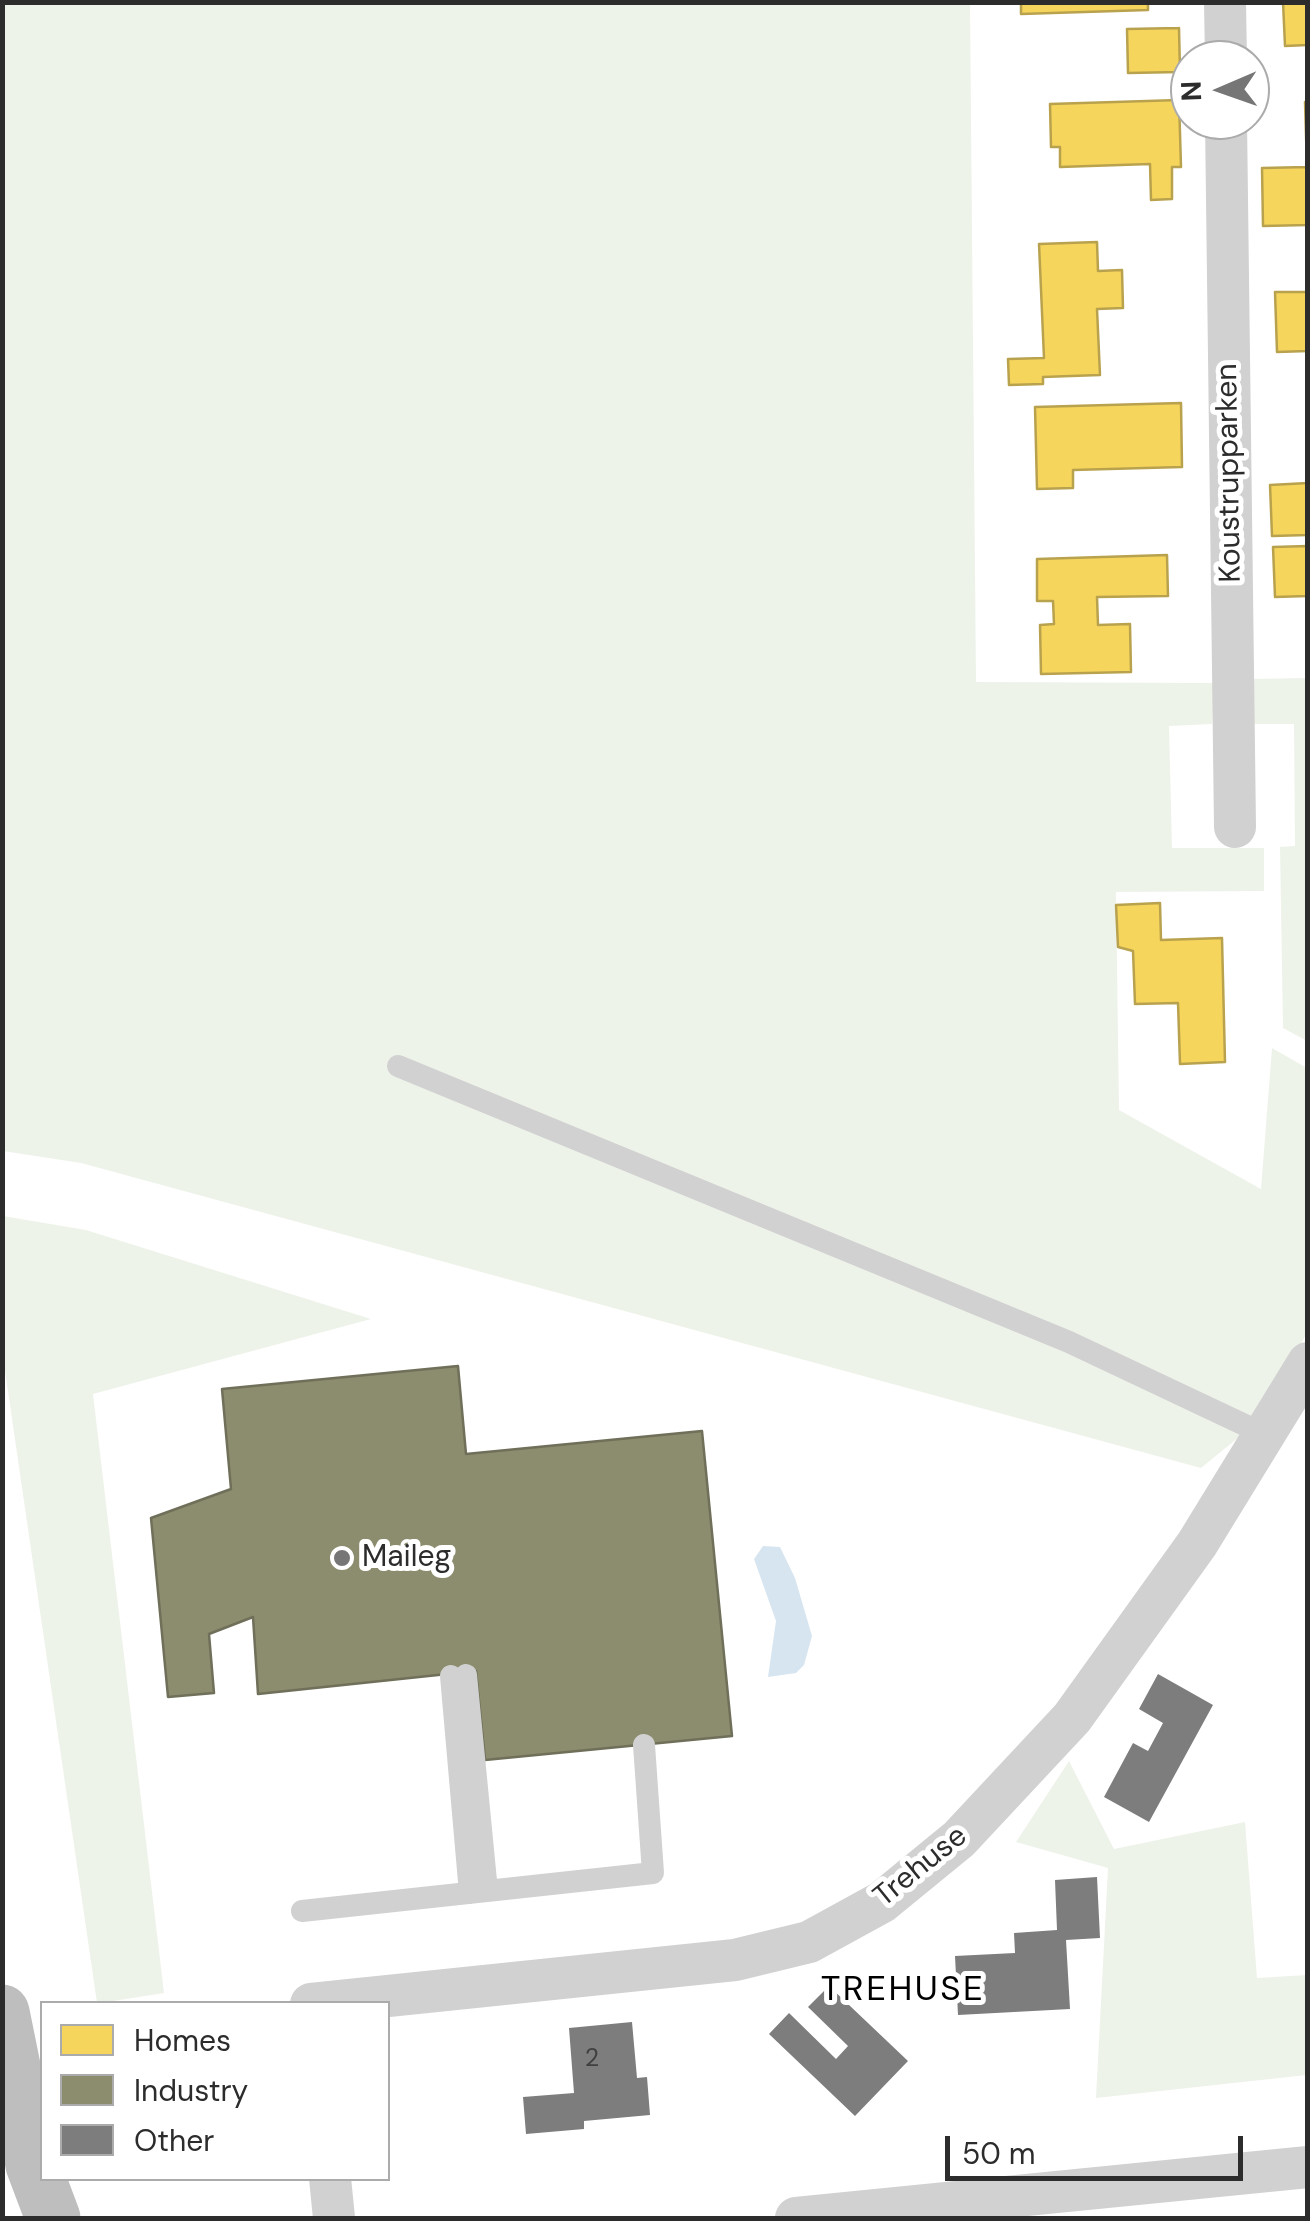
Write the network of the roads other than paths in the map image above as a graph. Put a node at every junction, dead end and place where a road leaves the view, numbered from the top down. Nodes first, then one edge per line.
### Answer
1 (1225, 2) edge
2 (1226, 40) edge
3 (1226, 140) edge
4 (1234, 827) dead end
5 (398, 1066) dead end
6 (1308, 1363) edge
7 (1266, 1435) junction
8 (459, 1675) dead end
9 (644, 1744) dead end
10 (479, 1892) junction
11 (302, 1911) dead end
12 (340, 2001) edge
13 (2, 2012) edge
14 (1308, 2167) edge
15 (330, 2181) edge
16 (964, 2210) edge
17 (53, 2218) edge
18 (334, 2218) edge
19 (796, 2218) edge

1 - 2 street
3 - 4 street, Koustrupparken
5 - 7 lane
6 - 7 street, Trehuse
7 - 12 street, Trehuse
8 - 10 lane
9 - 10 lane
10 - 11 lane
13 - 17 highway
14 - 16 street
15 - 18 street
16 - 19 street

